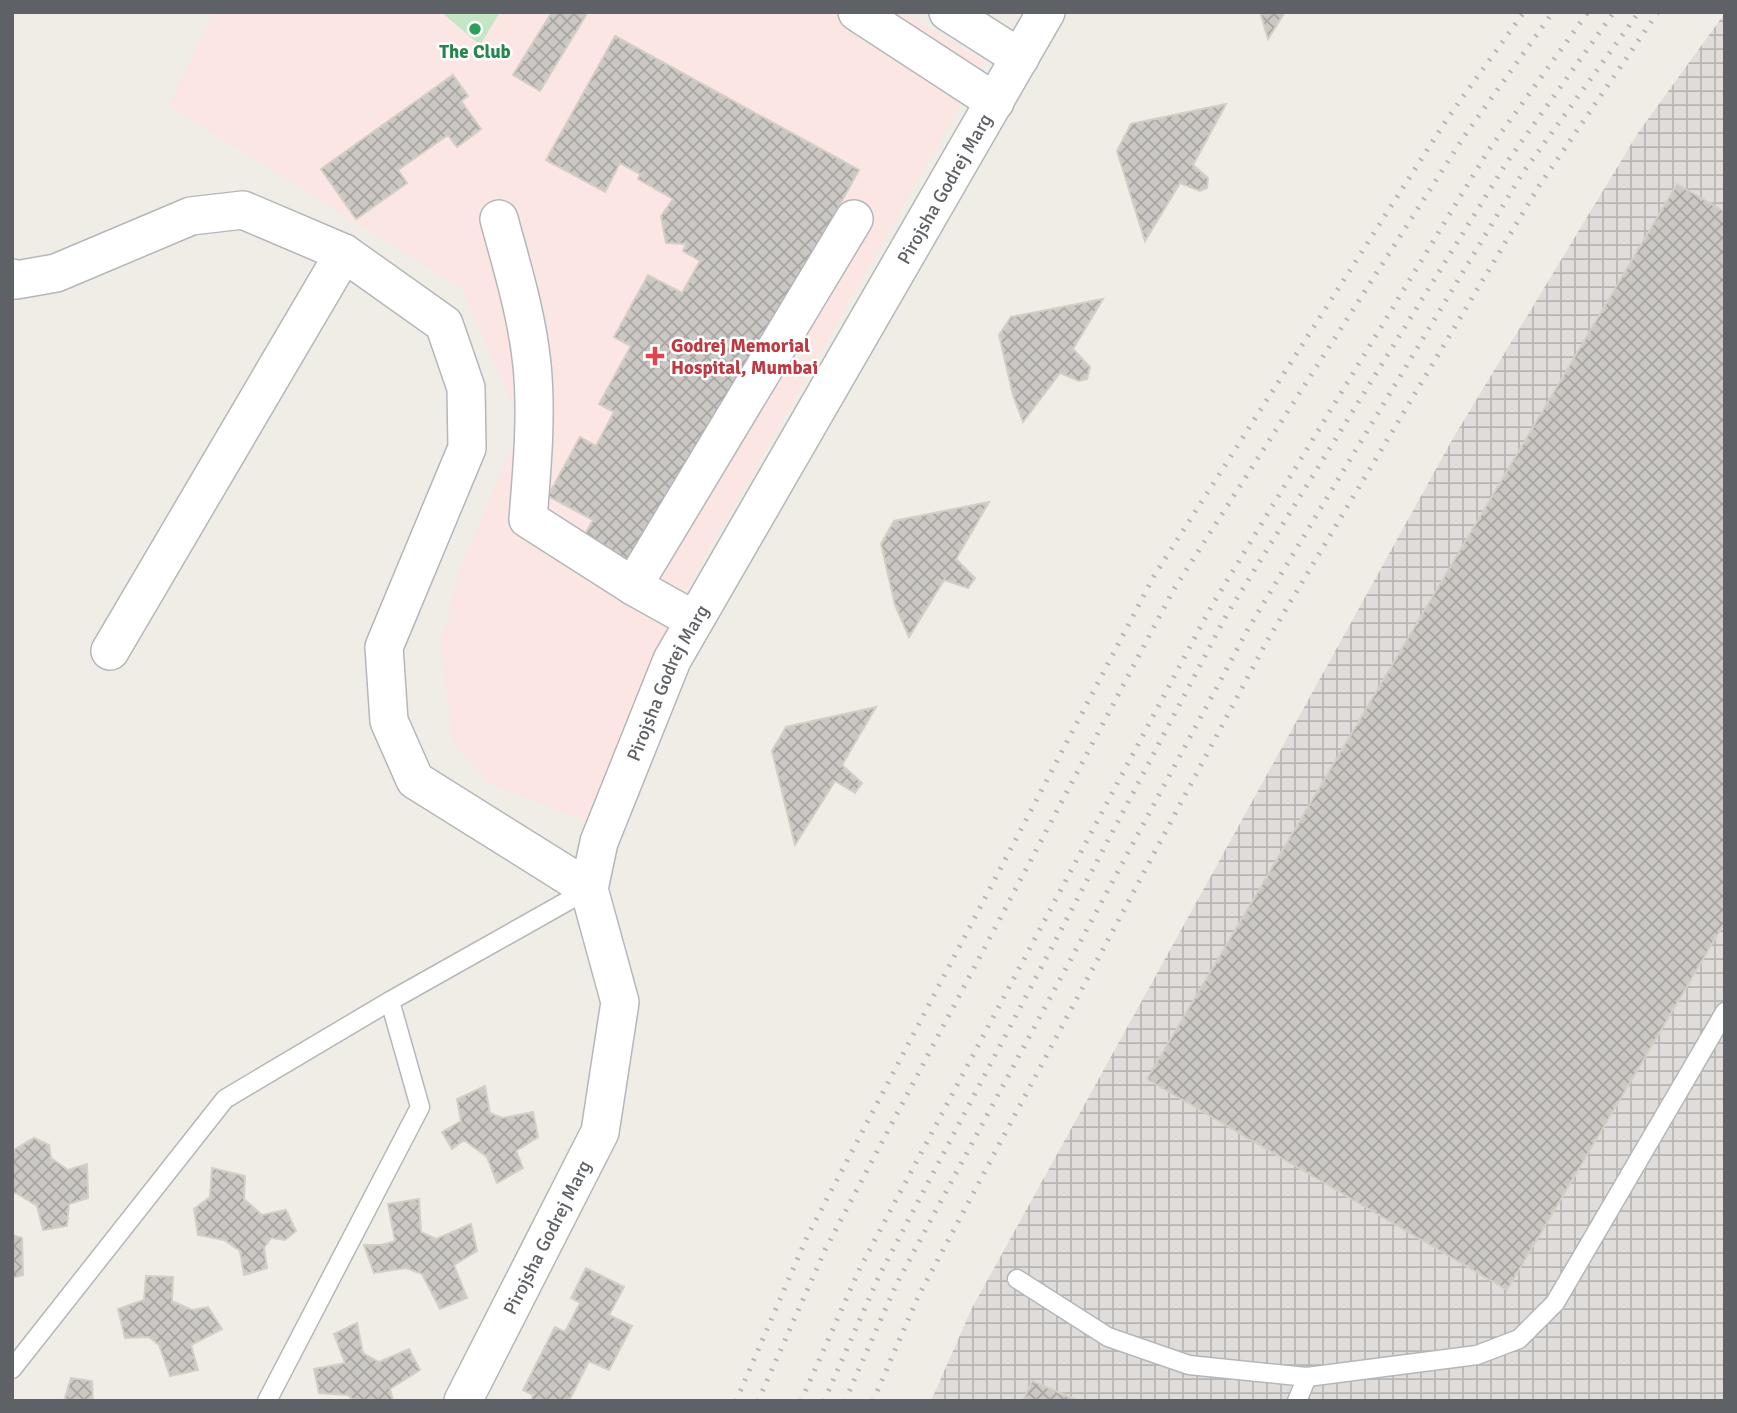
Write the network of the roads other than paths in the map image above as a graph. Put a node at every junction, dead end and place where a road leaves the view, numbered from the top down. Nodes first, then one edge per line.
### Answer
1 (857, 12) edge
2 (948, 12) edge
3 (1046, 12) edge
4 (1020, 58) junction
5 (995, 102) junction
6 (499, 219) dead end
7 (854, 219) dead end
8 (344, 253) junction
9 (12, 278) edge
10 (633, 586) junction
11 (694, 620) junction
12 (110, 651) dead end
13 (589, 889) junction
14 (390, 1001) junction
15 (1725, 1012) edge
16 (1017, 1279) dead end
17 (12, 1369) edge
18 (1307, 1377) junction
19 (267, 1401) edge
20 (463, 1401) edge
21 (1297, 1401) edge

1 - 5 street
2 - 4 street
3 - 4 street, Pirojsha Godrej Marg
4 - 5 street, Pirojsha Godrej Marg
5 - 11 street, Pirojsha Godrej Marg
6 - 10 street
7 - 10 street
8 - 9 street
8 - 12 street
8 - 13 street
10 - 11 street
11 - 13 street, Pirojsha Godrej Marg
13 - 14 lane
13 - 20 street, Pirojsha Godrej Marg
14 - 17 lane
14 - 19 lane
15 - 18 lane
16 - 18 lane
18 - 21 lane

